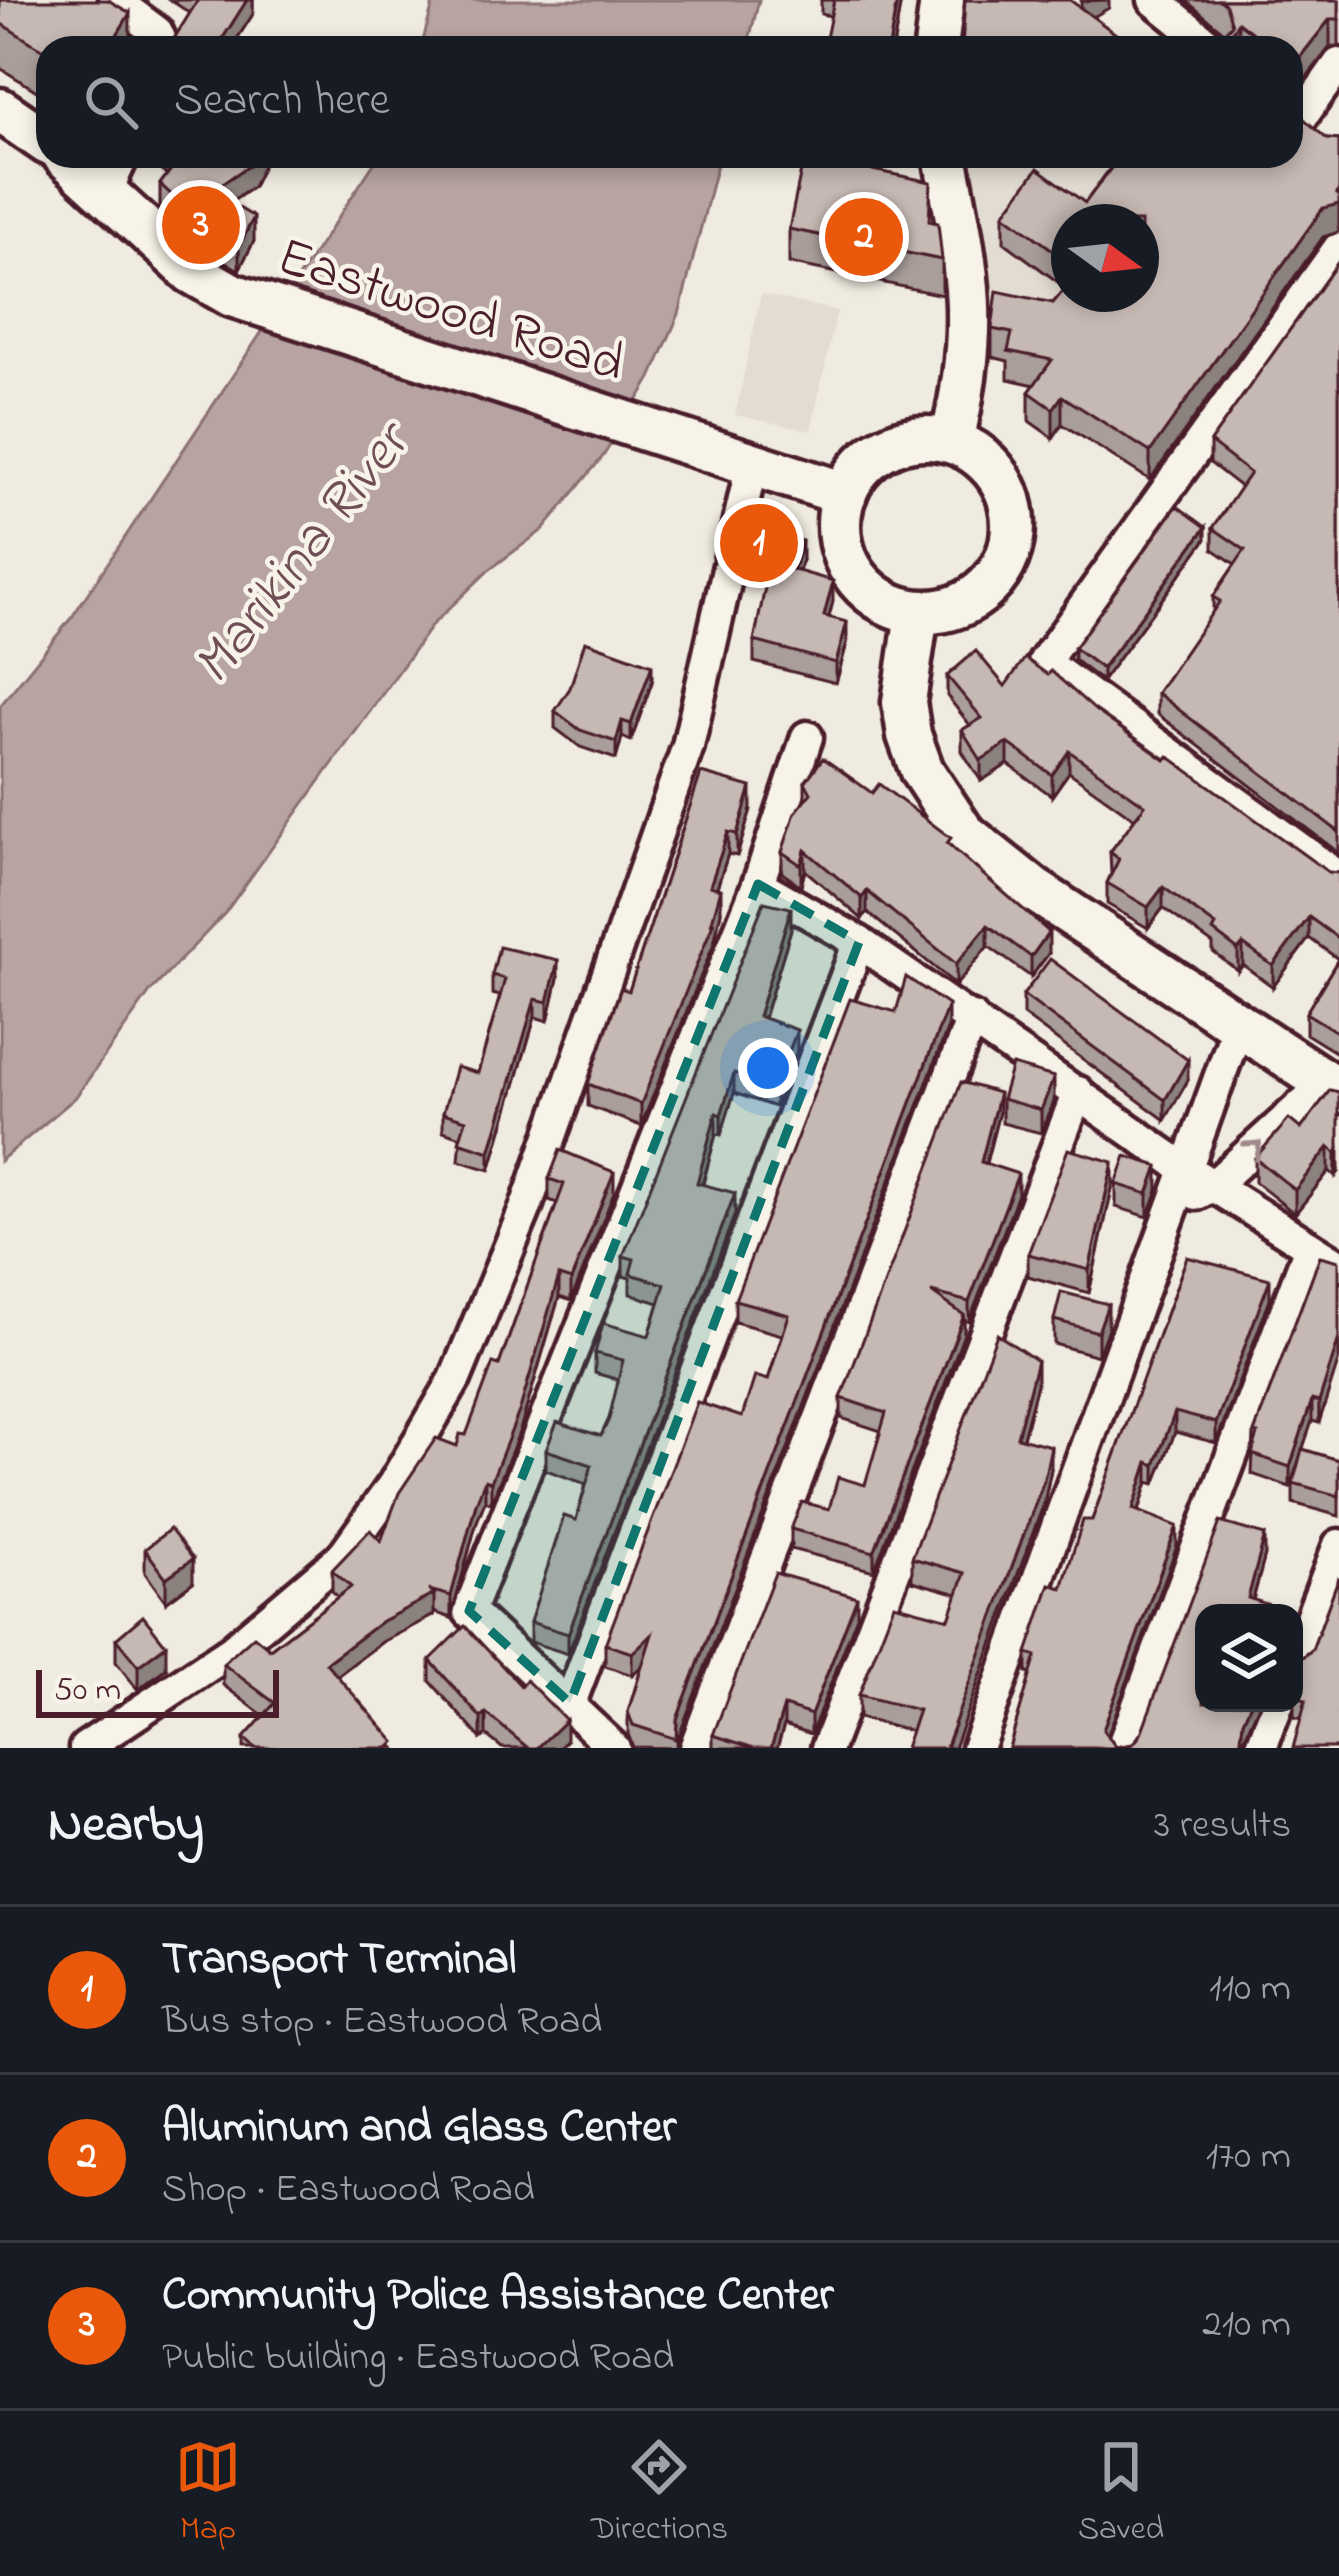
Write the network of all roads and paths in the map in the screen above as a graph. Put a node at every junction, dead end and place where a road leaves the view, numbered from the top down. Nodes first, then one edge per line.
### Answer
1 (114, 0) edge
2 (942, 0) edge
3 (1154, 0) edge
4 (160, 36) edge
5 (938, 36) edge
6 (1198, 36) edge
7 (1339, 64) edge
8 (1303, 106) edge
9 (0, 110) edge
10 (1303, 120) edge
11 (36, 135) edge
12 (1326, 141) edge
13 (947, 168) edge
14 (115, 174) edge
15 (1339, 248) edge
16 (1328, 292) edge
17 (952, 441) junction
18 (752, 464) junction
19 (844, 494) junction
20 (917, 613) junction
21 (807, 737) dead end
22 (1339, 877) edge
23 (758, 884) junction
24 (859, 942) junction
25 (972, 1018) junction
26 (1238, 1026) junction
27 (1333, 1087) edge
28 (1078, 1092) junction
29 (1183, 1167) junction
30 (1214, 1185) junction
31 (1175, 1205) junction
32 (1310, 1247) junction
33 (1339, 1265) edge
34 (1339, 1545) edge
35 (1303, 1639) edge
36 (570, 1703) junction
37 (1275, 1712) edge
38 (85, 1748) edge
39 (614, 1748) edge
40 (695, 1748) edge
41 (826, 1748) edge
42 (976, 1748) edge
43 (1122, 1748) edge
44 (1261, 1748) edge

1 - 4 street
2 - 5 main road
3 - 6 street
7 - 8 street
9 - 11 main road
10 - 12 street
13 - 17 main road
14 - 18 main road, Eastwood Road
15 - 16 street
16 - 22 street
17 - 19 main road
17 - 20 main road
18 - 19 main road, Eastwood Road
18 - 38 street
19 - 20 main road
20 - 26 main road
21 - 23 street
23 - 24 street
23 - 36 street
24 - 25 street
24 - 36 street
25 - 28 street
25 - 40 street
26 - 27 main road
26 - 29 street
30 -> 27 street
28 - 29 street
28 - 41 street
29 - 30 street
29 - 31 street
30 - 31 street
30 - 32 street
31 - 42 street
32 - 33 street
32 - 43 street
34 - 35 street
36 - 39 street
37 - 44 street

